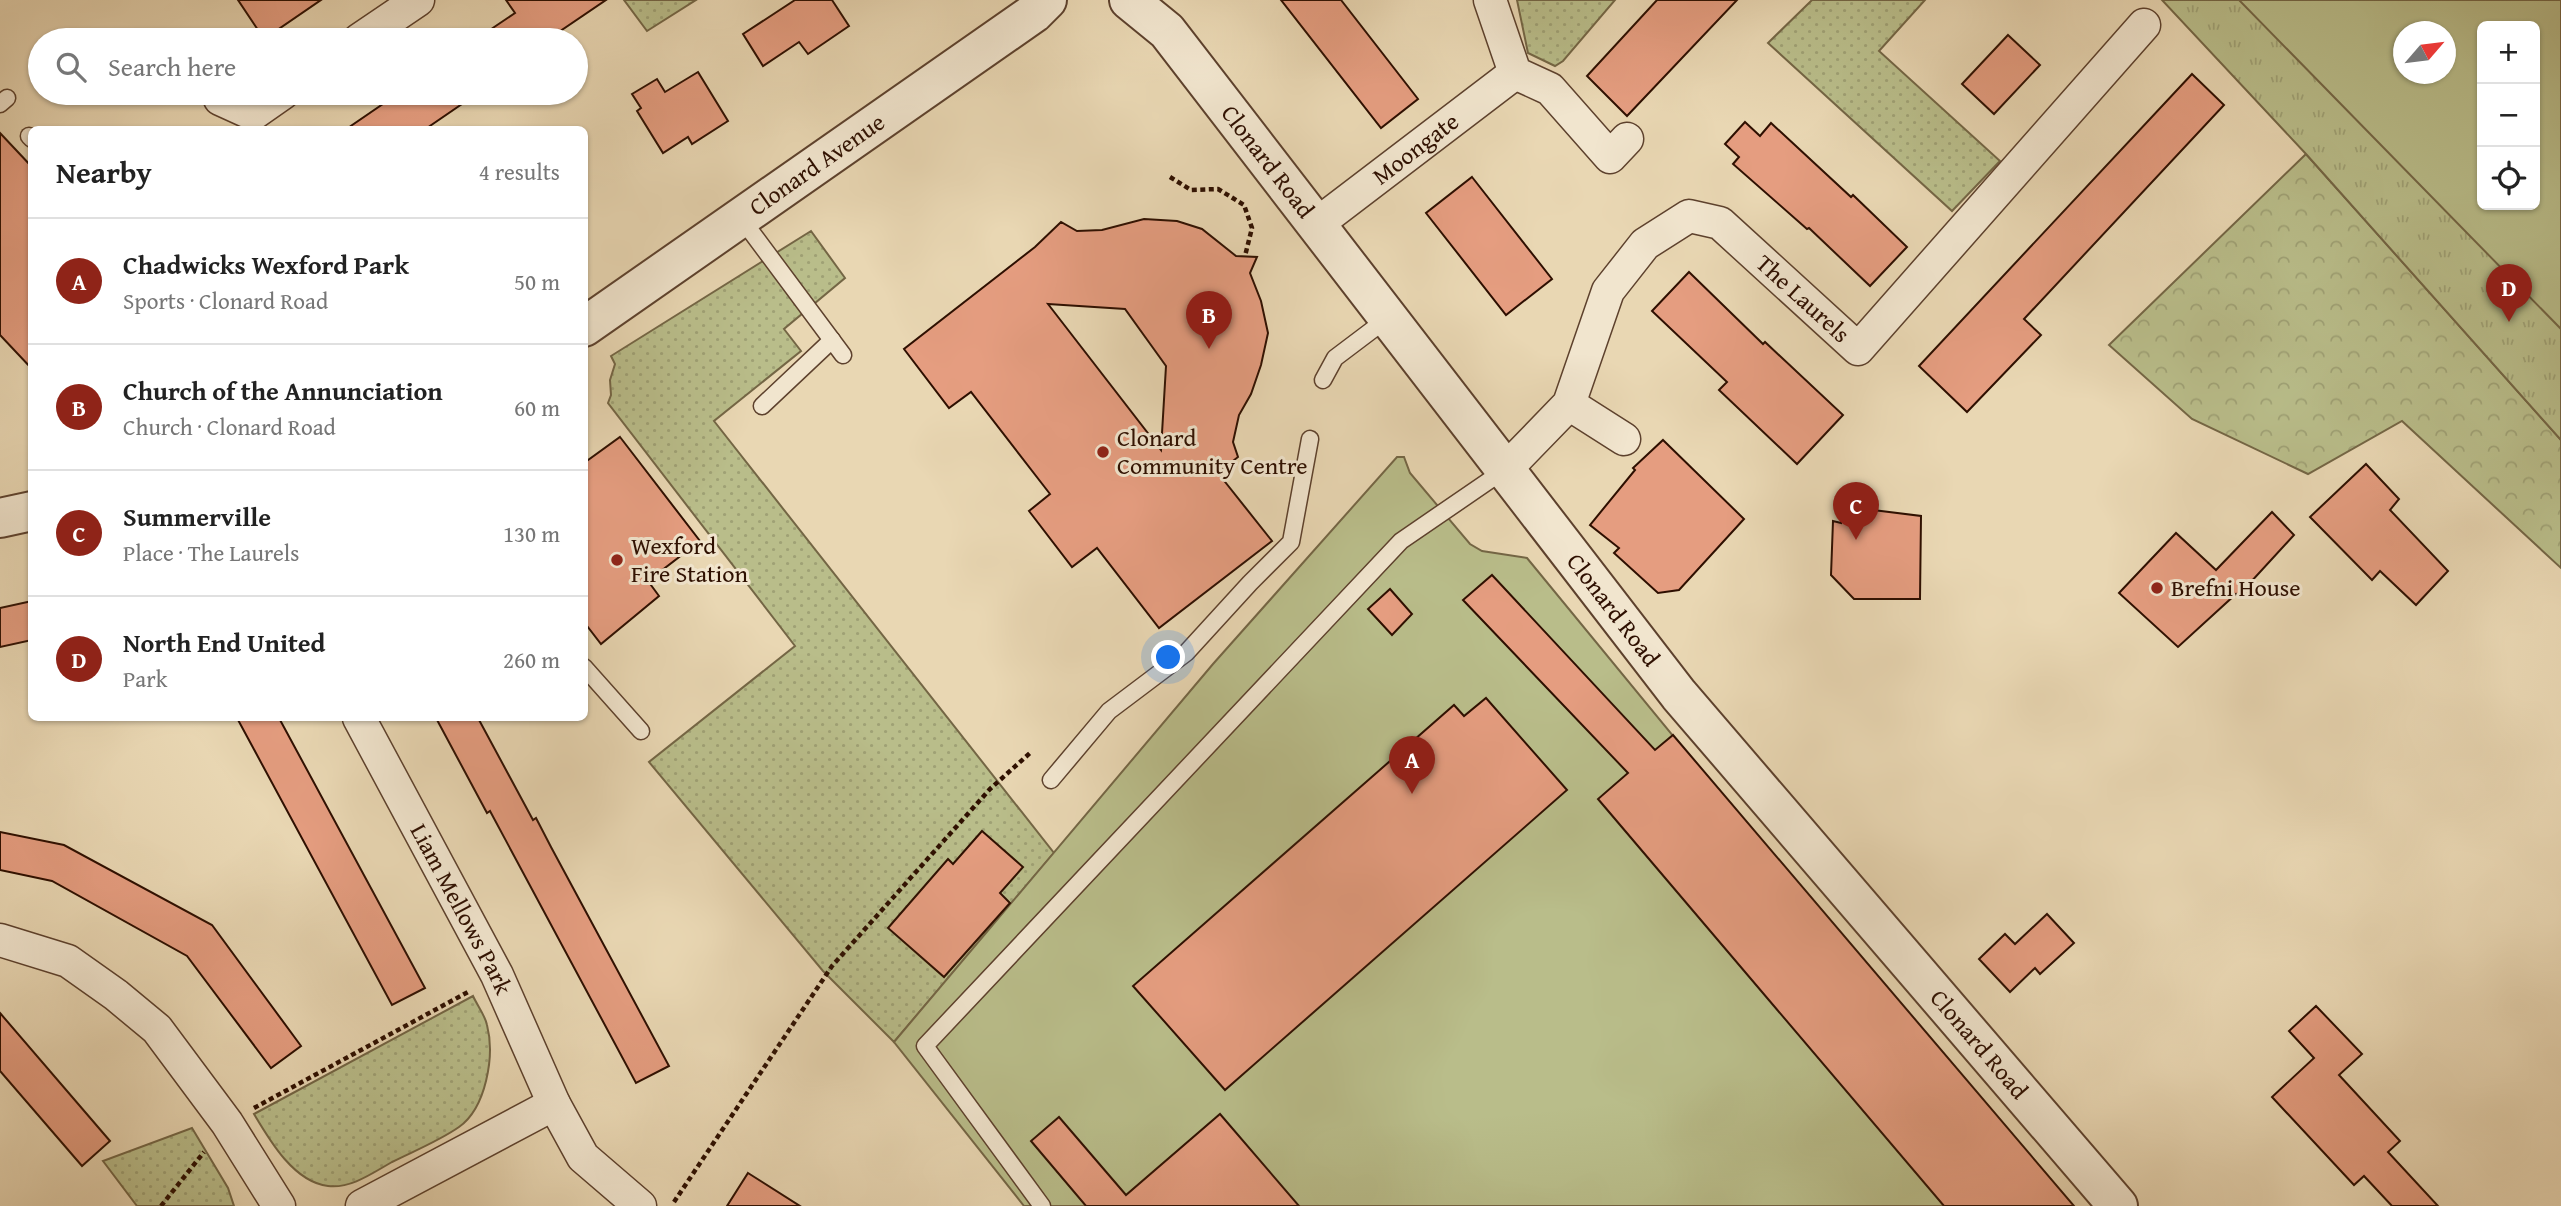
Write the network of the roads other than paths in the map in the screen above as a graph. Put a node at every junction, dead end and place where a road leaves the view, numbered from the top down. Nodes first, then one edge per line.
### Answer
1 (418, 0) edge
2 (1047, 0) edge
3 (1129, 0) edge
4 (1490, 0) edge
5 (2144, 25) dead end
6 (377, 28) edge
7 (1515, 73) junction
8 (233, 105) edge
9 (266, 105) edge
10 (1627, 139) dead end
11 (741, 218) junction
12 (1317, 224) junction
13 (1389, 318) junction
14 (588, 324) edge
15 (832, 340) junction
16 (843, 355) dead end
17 (1323, 380) dead end
18 (1569, 404) junction
19 (762, 406) dead end
20 (1310, 439) dead end
21 (1624, 439) dead end
22 (1506, 468) junction
23 (28, 512) edge
24 (0, 518) edge
25 (588, 671) edge
26 (361, 721) edge
27 (641, 731) dead end
28 (1051, 780) dead end
29 (0, 940) edge
30 (554, 1104) junction
31 (279, 1206) edge
32 (362, 1206) edge
33 (640, 1206) edge
34 (1042, 1206) edge
35 (2118, 1206) edge

1 - 6 street
2 - 11 street, Clonard Avenue
3 - 12 street, Clonard Road
4 - 7 street
5 - 18 street, The Laurels
7 - 10 street
7 - 12 street, Moongate
8 - 9 street
11 - 14 street, Clonard Avenue
11 - 15 lane
12 - 13 street, Clonard Road
13 - 17 lane
13 - 22 street, Clonard Road
15 - 16 lane
15 - 19 lane
18 - 21 street
18 - 22 street, The Laurels
20 - 28 lane
22 - 34 lane
22 - 35 street, Clonard Road
23 - 24 street
25 - 27 lane
26 - 30 street, Liam Mellows Park
29 - 31 street
30 - 32 street
30 - 33 street, Liam Mellows Park

